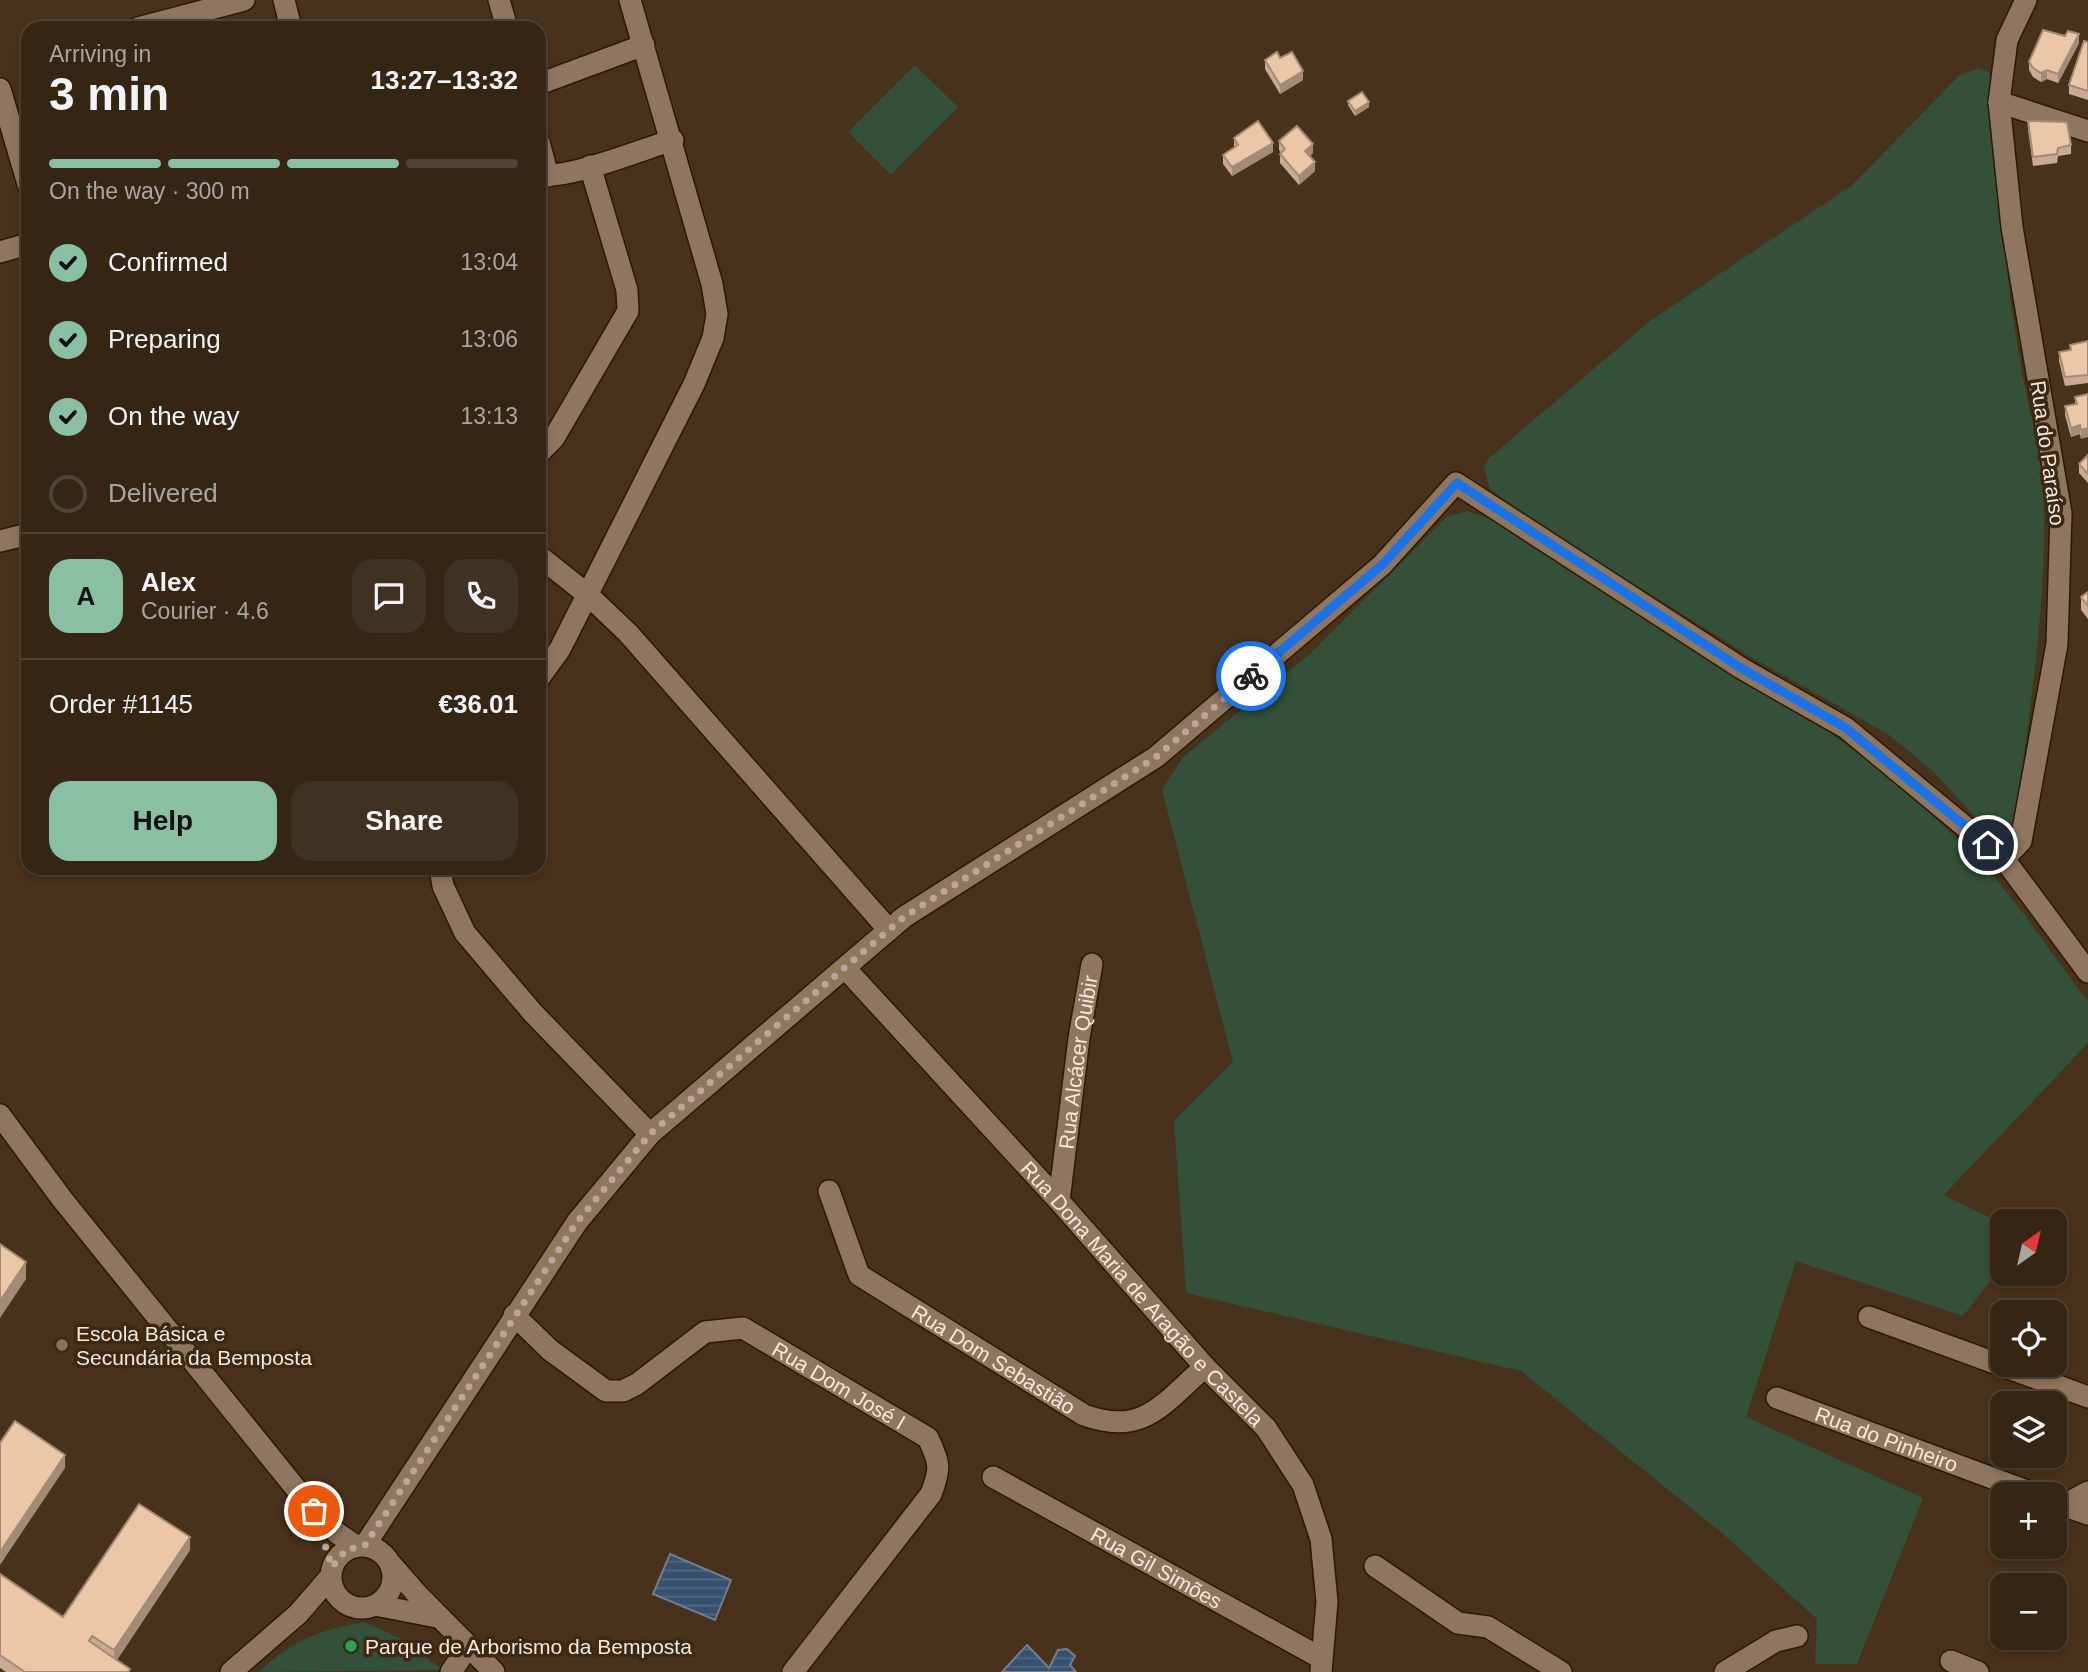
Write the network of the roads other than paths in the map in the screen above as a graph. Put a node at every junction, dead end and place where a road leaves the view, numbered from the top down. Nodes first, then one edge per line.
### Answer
1 (244, 0) edge
2 (284, 0) edge
3 (499, 0) edge
4 (630, 0) edge
5 (2026, 0) edge
6 (164, 21) edge
7 (289, 21) edge
8 (505, 21) edge
9 (643, 45) junction
10 (546, 81) edge
11 (0, 89) edge
12 (1999, 102) junction
13 (2088, 131) edge
14 (673, 140) junction
15 (21, 160) edge
16 (590, 166) junction
17 (546, 176) edge
18 (21, 246) edge
19 (0, 252) edge
20 (546, 446) edge
21 (21, 536) edge
22 (0, 541) edge
23 (546, 562) edge
24 (588, 595) junction
25 (546, 668) edge
26 (2004, 859) junction
27 (441, 875) edge
28 (889, 930) junction
29 (1092, 964) dead end
30 (845, 968) junction
31 (2088, 972) edge
32 (0, 1115) edge
33 (650, 1134) junction
34 (829, 1191) dead end
35 (1059, 1201) junction
36 (514, 1315) junction
37 (1869, 1317) dead end
38 (1205, 1367) junction
39 (2088, 1397) edge
40 (1777, 1398) dead end
41 (993, 1478) dead end
42 (2003, 1482) edge
43 (2088, 1492) edge
44 (2067, 1501) edge
45 (2067, 1507) edge
46 (314, 1511) junction
47 (2088, 1514) edge
48 (360, 1546) junction
49 (389, 1562) junction
50 (1375, 1566) dead end
51 (332, 1572) junction
52 (366, 1606) junction
53 (298, 1614) junction
54 (439, 1617) junction
55 (1797, 1636) dead end
56 (468, 1647) junction
57 (1951, 1661) dead end
58 (1321, 1665) edge
59 (230, 1672) edge
60 (451, 1672) edge
61 (494, 1672) edge
62 (793, 1672) edge
63 (1561, 1672) edge
64 (1725, 1672) edge
65 (1978, 1672) edge

1 - 6 street
2 - 7 street
3 - 8 street
4 - 9 street
5 - 12 street, Rua do Paraíso
9 - 10 street
9 - 14 street
11 - 15 street
12 - 13 street
12 - 26 street, Rua do Paraíso
14 - 16 street
14 - 24 street
16 - 17 street
16 - 20 street
18 - 19 street
21 - 22 street
23 - 24 street
24 - 25 street
24 - 28 street
26 - 28 street
26 - 31 street
27 - 33 street
28 - 30 street
29 - 35 street, Rua Alcácer Quibir
30 - 33 street
30 - 35 street, Rua Dona Maria de Aragão e Castela
32 - 46 street
33 - 36 street
34 - 38 street, Rua Dom Sebastião
35 - 38 street, Rua Dona Maria de Aragão e Castela
36 - 48 street
36 - 62 street, Rua Dom José I
37 - 39 street
38 - 58 street, Rua Dona Maria de Aragão e Castela
40 - 42 street, Rua do Pinheiro
41 - 58 street, Rua Gil Simões
43 - 44 street
45 - 47 street
46 - 48 street
46 - 51 street
48 - 49 street
48 - 51 street
49 - 52 street
49 - 54 street
50 - 63 street
51 - 52 street
51 - 53 street
52 - 53 street
52 - 54 street
53 - 59 street
54 - 56 street
55 - 64 street
56 - 60 street
56 - 61 street
57 - 65 street

